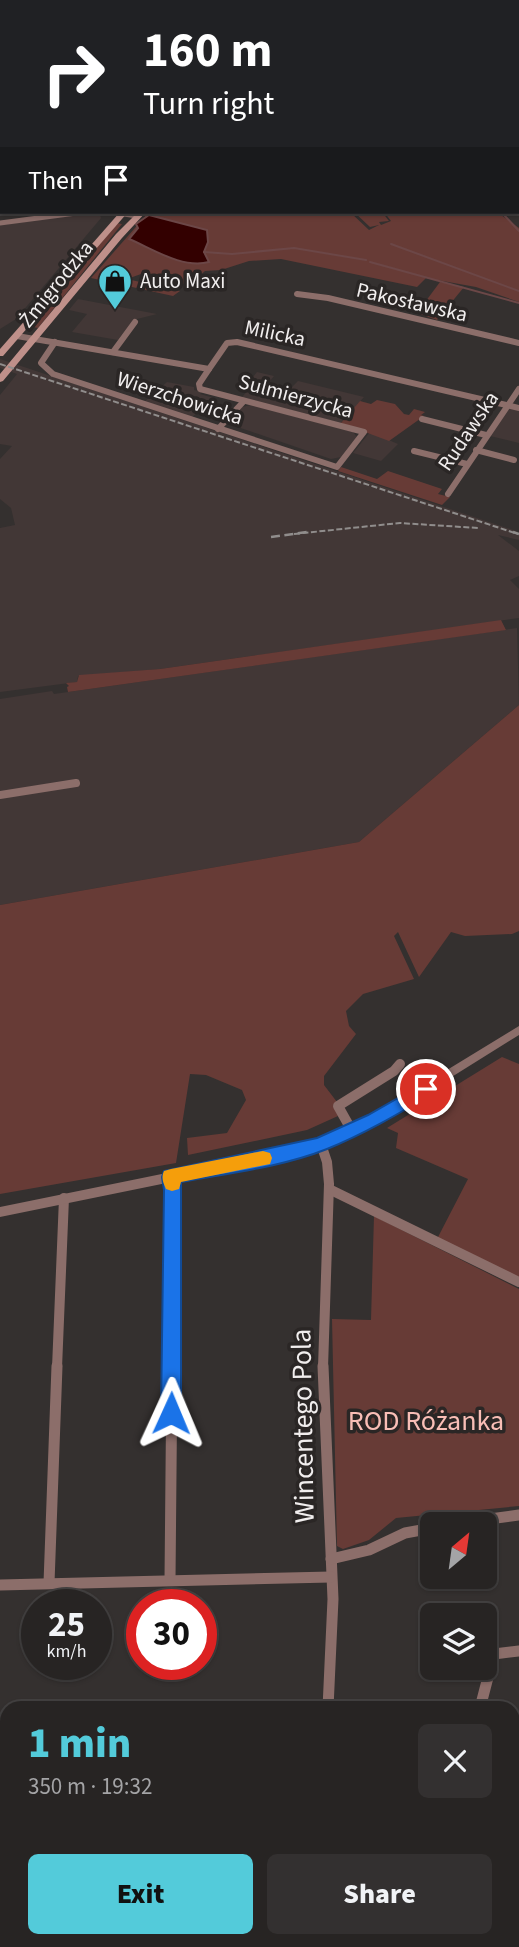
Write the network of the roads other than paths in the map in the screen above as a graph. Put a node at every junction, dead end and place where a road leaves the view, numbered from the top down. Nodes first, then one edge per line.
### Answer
1 (69, 214) edge
2 (110, 214) edge
3 (121, 214) edge
4 (139, 214) edge
5 (113, 221) junction
6 (0, 223) edge
7 (296, 294) dead end
8 (135, 321) dead end
9 (17, 336) junction
10 (34, 339) junction
11 (55, 342) junction
12 (519, 343) edge
13 (113, 352) junction
14 (0, 354) edge
15 (209, 369) junction
16 (0, 379) edge
17 (519, 389) edge
18 (244, 401) junction
19 (506, 405) junction
20 (519, 408) edge
21 (422, 419) dead end
22 (218, 429) junction
23 (486, 435) junction
24 (476, 450) junction
25 (414, 451) dead end
26 (514, 460) dead end
27 (467, 464) junction
28 (337, 467) joint
29 (448, 494) dead end
30 (76, 783) dead end
31 (0, 795) edge
32 (519, 1030) edge
33 (400, 1064) dead end
34 (352, 1131) junction
35 (321, 1144) junction
36 (171, 1177) junction
37 (328, 1189) junction
38 (64, 1198) junction
39 (0, 1212) edge
40 (519, 1282) edge
41 (519, 1515) edge
42 (497, 1518) edge
43 (420, 1530) edge
44 (331, 1559) junction
45 (331, 1577) junction
46 (170, 1580) junction
47 (49, 1583) junction
48 (0, 1585) edge
49 (519, 1651) edge
50 (328, 1701) edge
51 (482, 1701) edge

1 - 6 street
2 - 5 street
3 - 5 main road, Żmigrodzka
4 - 10 main road, Żmigrodzka
5 - 9 main road, Żmigrodzka
7 - 12 street, Pakosławska
8 - 13 street
9 - 10 street
9 - 14 main road, Żmigrodzka
10 - 11 street
10 - 16 main road, Żmigrodzka
11 - 13 street
11 - 22 street, Wierzchowicka
13 - 15 street
15 - 18 street, Sulmierzycka
15 - 19 street, Milicka
17 - 19 street, Rudawska
18 - 22 street
18 - 28 street, Sulmierzycka
19 - 20 street, Milicka
19 - 23 street, Rudawska
21 - 23 street
22 - 28 street, Wierzchowicka
23 - 24 street, Rudawska
24 - 26 street
24 - 27 street, Rudawska
25 - 27 street
27 - 29 street, Rudawska
30 - 31 street
32 - 34 street
33 - 34 street
34 - 35 street
35 - 36 street
35 - 37 street, Wincentego Pola
36 - 38 street
36 - 46 street
37 - 40 street
37 - 44 street, Wincentego Pola
38 - 39 street
38 - 47 street
41 - 42 street
43 - 44 street
44 - 45 street, Wincentego Pola
45 - 46 street
45 - 50 street, Wincentego Pola
46 - 47 street
47 - 48 street
49 - 51 street

